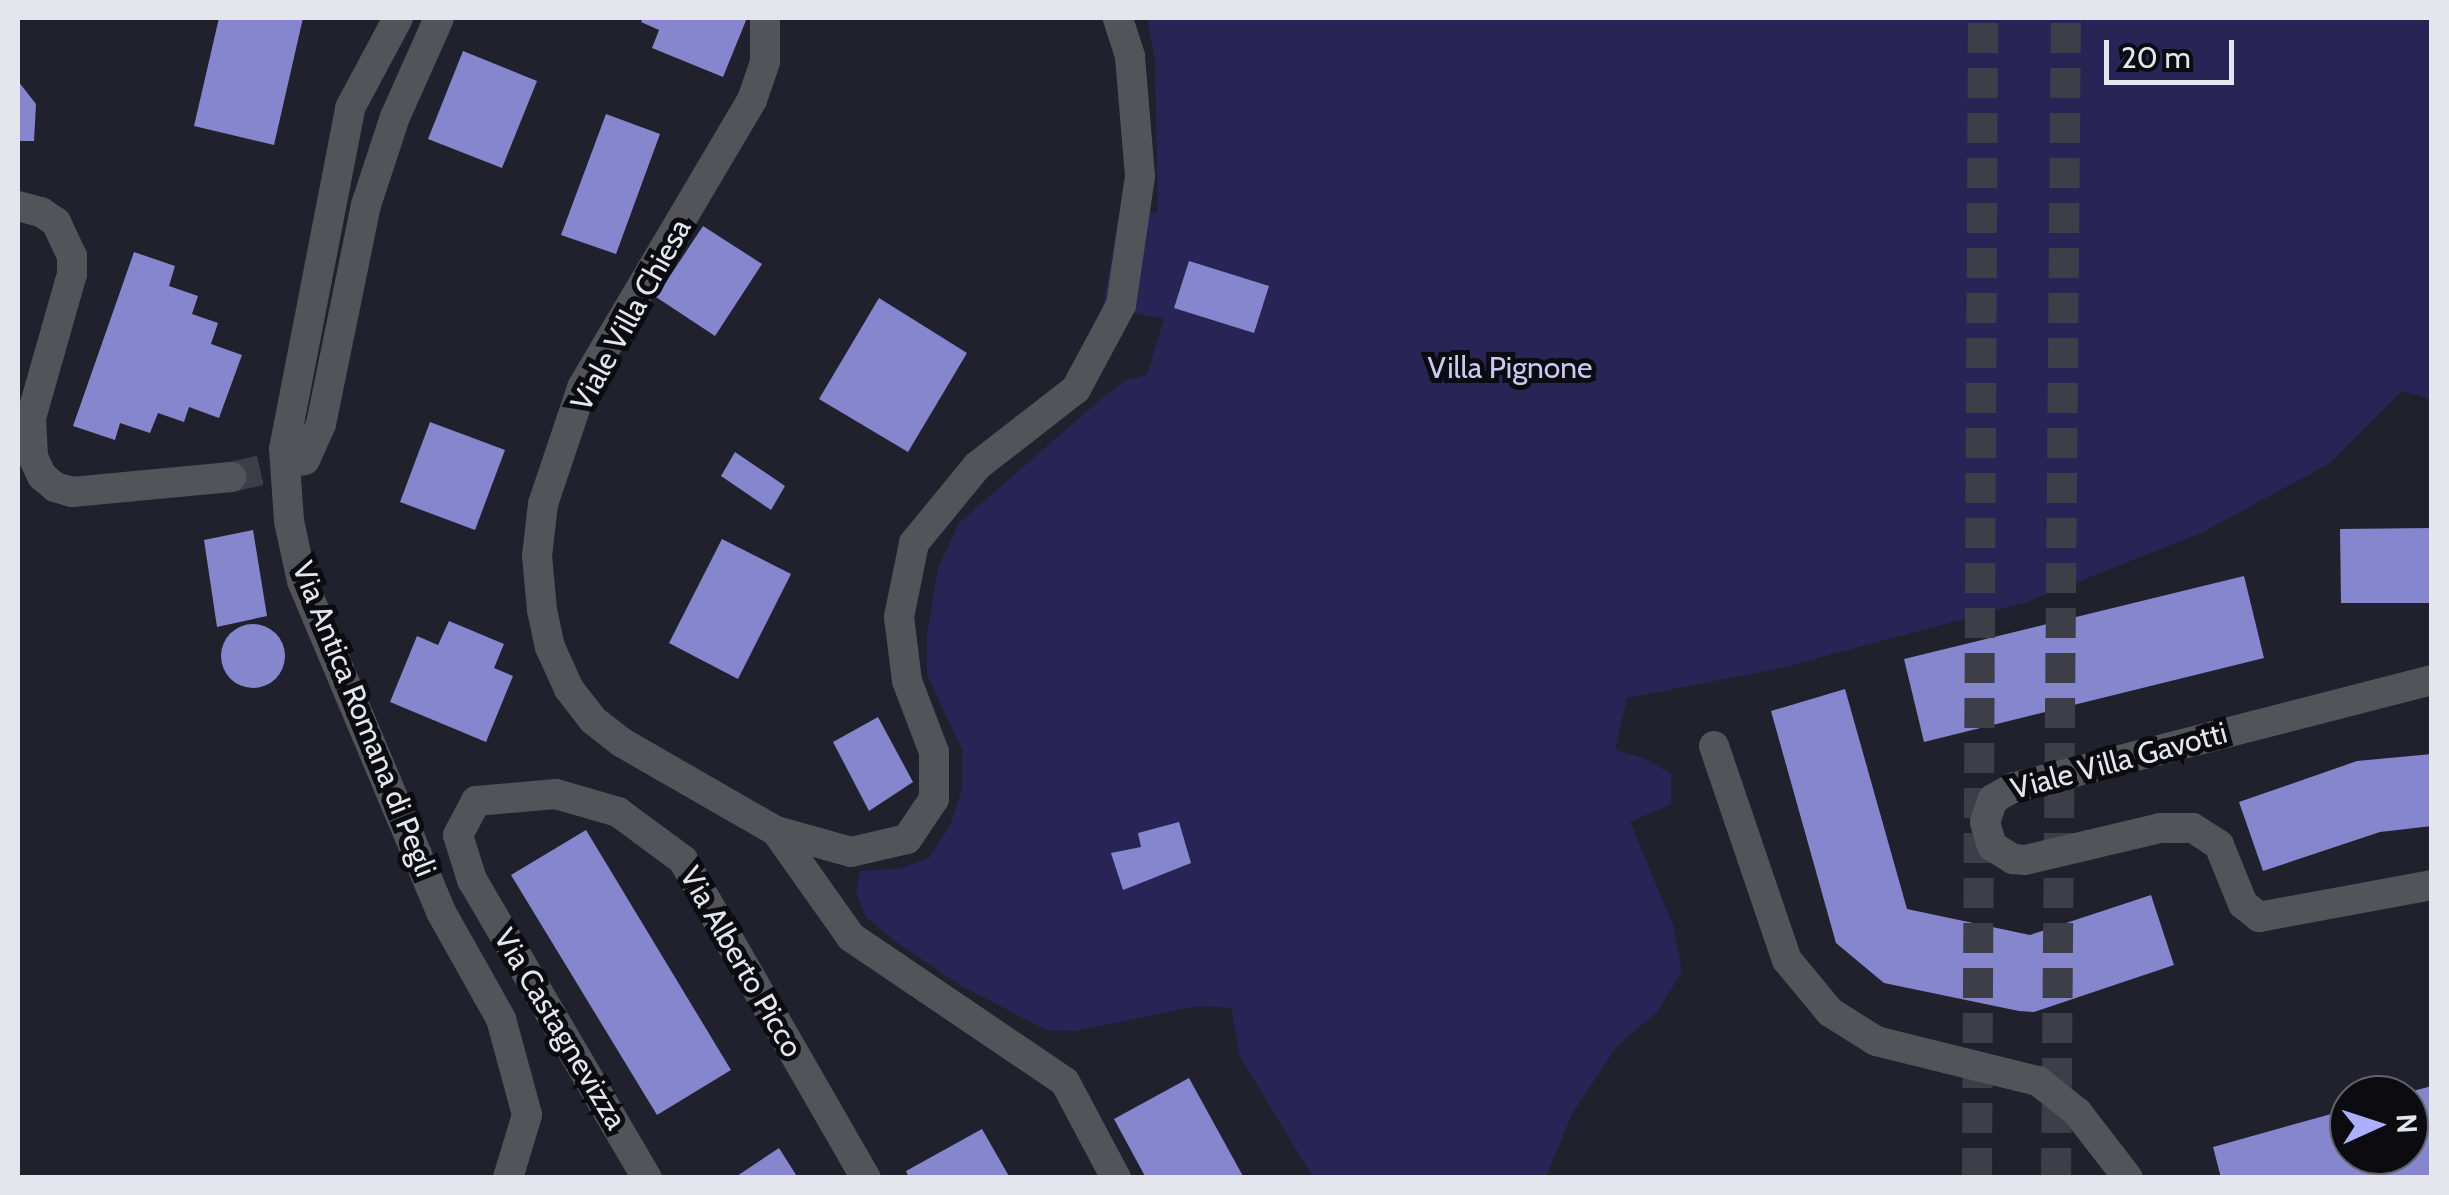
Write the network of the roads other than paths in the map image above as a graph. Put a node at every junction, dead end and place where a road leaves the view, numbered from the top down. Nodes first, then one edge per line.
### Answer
1 (398, 18) edge
2 (439, 18) edge
3 (766, 18) edge
4 (1118, 18) edge
5 (350, 108) junction
6 (396, 117) junction
7 (18, 206) edge
8 (294, 455) junction
9 (231, 477) tunnel mouth
10 (2432, 680) edge
11 (1714, 746) dead end
12 (776, 831) junction
13 (472, 880) joint
14 (2432, 886) edge
15 (508, 1178) edge
16 (647, 1178) edge
17 (866, 1178) edge
18 (1116, 1178) edge
19 (2128, 1178) edge

1 - 5 street, Via Antica Romana di Pegli
2 - 6 street
3 - 12 street, Viale Villa Chiesa
4 - 12 street, Viale Villa Chiesa
5 - 6 street
5 - 8 street, Via Antica Romana di Pegli
6 - 8 street
7 - 9 street
8 - 15 street, Via Antica Romana di Pegli, bridge
10 - 14 street, Viale Villa Gavotti
11 - 19 street
12 - 18 street
13 - 16 street, Via Castagnevizza
13 - 17 street, Via Alberto Picco

